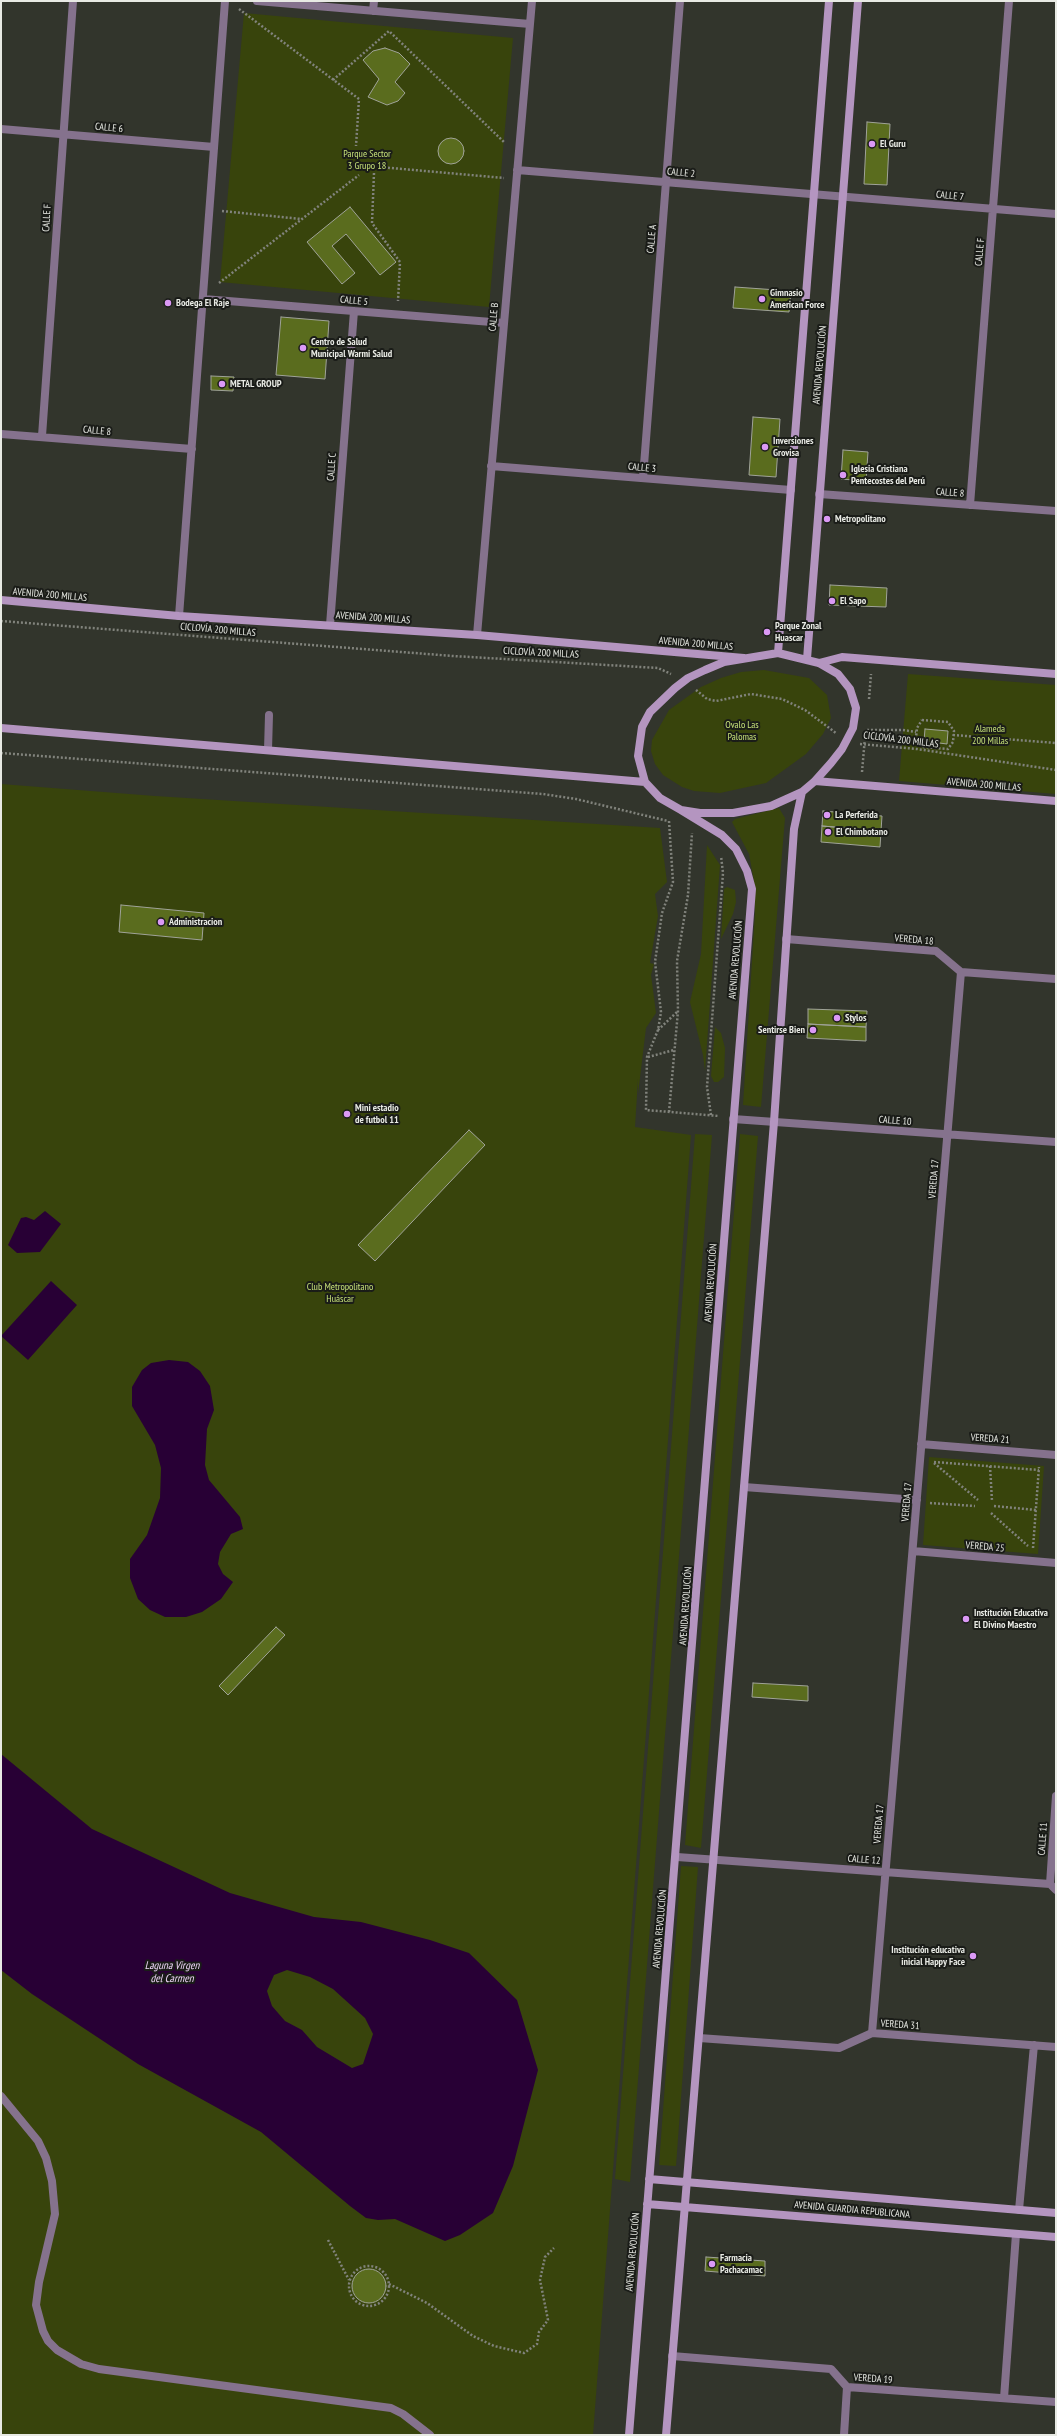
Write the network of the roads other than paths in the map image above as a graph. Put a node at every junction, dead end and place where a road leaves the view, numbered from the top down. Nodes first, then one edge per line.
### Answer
1 (73, 1) edge
2 (226, 1) edge
3 (257, 1) edge
4 (374, 1) edge
5 (532, 1) edge
6 (680, 1) edge
7 (829, 1) edge
8 (858, 1) edge
9 (1010, 1) edge
10 (373, 11) junction
11 (530, 24) junction
12 (1, 129) edge
13 (63, 134) junction
14 (214, 147) junction
15 (517, 170) junction
16 (667, 182) junction
17 (814, 194) junction
18 (843, 197) junction
19 (994, 209) junction
20 (1056, 214) edge
21 (203, 297) junction
22 (354, 311) junction
23 (504, 323) junction
24 (1, 434) edge
25 (42, 436) junction
26 (192, 449) junction
27 (491, 466) junction
28 (643, 478) junction
29 (791, 490) junction
30 (819, 494) junction
31 (970, 505) junction
32 (1056, 510) edge
33 (1, 600) edge
34 (179, 616) junction
35 (330, 625) junction
36 (477, 635) junction
37 (778, 653) junction
38 (744, 658) junction
39 (807, 659) junction
40 (818, 663) junction
41 (1056, 674) edge
42 (269, 715) dead end
43 (1, 728) edge
44 (268, 750) junction
45 (816, 781) junction
46 (645, 782) junction
47 (802, 792) junction
48 (1056, 801) edge
49 (681, 810) junction
50 (786, 939) junction
51 (961, 972) junction
52 (1056, 979) edge
53 (733, 1119) junction
54 (774, 1122) junction
55 (948, 1134) junction
56 (1056, 1142) edge
57 (922, 1444) junction
58 (1056, 1454) edge
59 (744, 1487) junction
60 (917, 1500) junction
61 (912, 1551) junction
62 (1056, 1563) edge
63 (1056, 1796) edge
64 (676, 1857) junction
65 (714, 1859) junction
66 (886, 1872) junction
67 (1050, 1884) junction
68 (1056, 1890) edge
69 (872, 2033) junction
70 (699, 2038) junction
71 (1034, 2046) junction
72 (1056, 2047) edge
73 (1, 2096) edge
74 (649, 2179) junction
75 (687, 2182) junction
76 (647, 2204) junction
77 (685, 2206) junction
78 (1020, 2210) junction
79 (1056, 2213) edge
80 (1016, 2234) junction
81 (1056, 2237) edge
82 (672, 2356) junction
83 (847, 2387) junction
84 (1004, 2398) junction
85 (1056, 2402) edge
86 (430, 2435) edge
87 (629, 2435) edge
88 (666, 2435) edge
89 (844, 2435) edge

1 - 13 street, CALLE F
2 - 14 street
3 - 10 street
4 - 10 street
5 - 11 street, CALLE B
6 - 16 street, CALLE A
7 - 17 street, AVENIDA REVOLUCIÓN
8 - 18 street, AVENIDA REVOLUCIÓN
9 - 19 street, CALLE F
10 - 11 street
11 - 15 street, CALLE B
12 - 13 street, CALLE 6
13 - 14 street, CALLE 6
13 - 25 street, CALLE F
14 - 21 street
15 - 16 street, CALLE 2
15 - 23 street, CALLE B
16 - 17 street, CALLE 2
16 - 28 street, CALLE A
17 - 18 street, CALLE 2
17 - 29 street, AVENIDA REVOLUCIÓN
18 - 19 street, CALLE 7
18 - 30 street, AVENIDA REVOLUCIÓN
19 - 20 street, CALLE 7
19 - 31 street, CALLE F
21 - 22 street, CALLE 5
21 - 26 street
22 - 23 street, CALLE 5
22 - 35 street, CALLE C
23 - 27 street, CALLE B
24 - 25 street, CALLE 8
25 - 26 street, CALLE 8
26 - 34 street
27 - 28 street, CALLE 3
27 - 36 street, CALLE B
28 - 29 street, CALLE 3
29 - 37 street, AVENIDA REVOLUCIÓN
30 - 31 street, CALLE 8
30 - 39 street, AVENIDA REVOLUCIÓN
31 - 32 street, CALLE 8
33 - 34 street, AVENIDA 200 MILLAS
34 - 35 street, AVENIDA 200 MILLAS
35 - 36 street, AVENIDA 200 MILLAS
36 - 38 street, AVENIDA 200 MILLAS
37 - 38 street
37 - 39 street
38 - 46 street
39 - 40 street
40 - 41 street
40 - 45 street
42 - 44 street
43 - 44 street
44 - 46 street
45 - 47 street
45 - 48 street, AVENIDA 200 MILLAS
46 - 49 street
47 - 49 street
47 - 50 street
49 - 53 street, AVENIDA REVOLUCIÓN
50 - 51 street, VEREDA 18
50 - 54 street
51 - 52 street
51 - 55 street, VEREDA 17
53 - 54 street, CALLE 10
53 - 64 street, AVENIDA REVOLUCIÓN
54 - 55 street, CALLE 10
54 - 59 street
55 - 56 street, CALLE 10
55 - 57 street, VEREDA 17
57 - 58 street, VEREDA 21
57 - 60 street, VEREDA 17
59 - 60 street
59 - 65 street
60 - 61 street, VEREDA 17
61 - 62 street, VEREDA 25
61 - 66 street, VEREDA 17
63 - 67 street, CALLE 11
64 - 65 street, CALLE 12
64 - 74 street, AVENIDA REVOLUCIÓN
65 - 66 street, CALLE 12
65 - 70 street
66 - 67 street, CALLE 12
66 - 69 street, VEREDA 17
67 - 68 street
69 - 70 street, VEREDA 31
69 - 71 street, VEREDA 31
70 - 75 street
71 - 72 street, VEREDA 31
71 - 78 street
73 - 86 street
74 - 75 street, AVENIDA GUARDIA REPUBLICANA
74 - 76 street, AVENIDA REVOLUCIÓN
75 - 77 street
75 - 78 street, AVENIDA GUARDIA REPUBLICANA
76 - 77 street, AVENIDA GUARDIA REPUBLICANA
76 - 87 street, AVENIDA REVOLUCIÓN
77 - 80 street, AVENIDA GUARDIA REPUBLICANA
77 - 82 street
78 - 79 street, AVENIDA GUARDIA REPUBLICANA
80 - 81 street, AVENIDA GUARDIA REPUBLICANA
80 - 84 street
82 - 83 street, VEREDA 19
82 - 88 street
83 - 84 street, VEREDA 19
83 - 89 street
84 - 85 street, VEREDA 19

